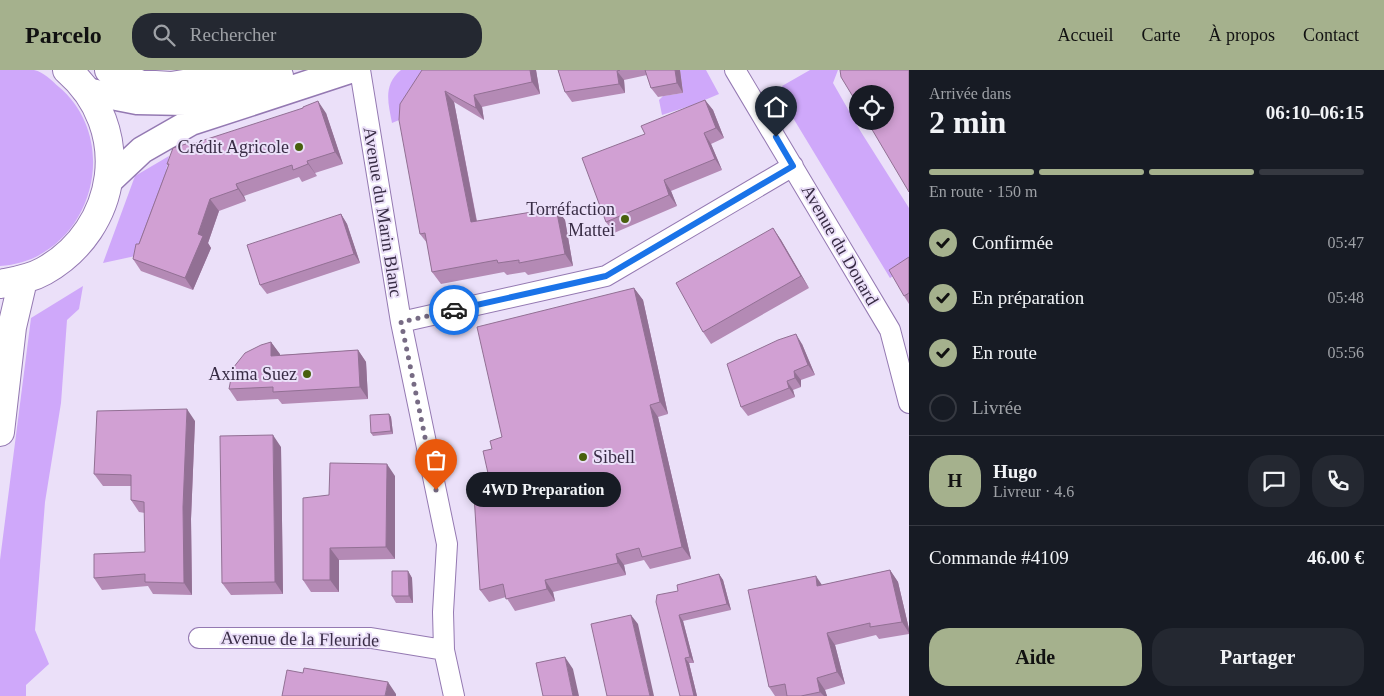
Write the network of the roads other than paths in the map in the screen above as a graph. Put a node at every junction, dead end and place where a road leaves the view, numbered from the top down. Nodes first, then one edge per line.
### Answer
1 (67, 70) edge
2 (109, 70) edge
3 (350, 70) edge
4 (360, 70) edge
5 (735, 70) edge
6 (288, 73) edge
7 (86, 91) junction
8 (793, 166) junction
9 (109, 180) junction
10 (12, 282) edge
11 (401, 322) junction
12 (909, 403) edge
13 (0, 432) edge
14 (199, 638) dead end
15 (444, 650) junction
16 (454, 696) edge

1 - 7 main road
2 - 6 main road
3 - 9 street
4 - 11 street, Avenue du Marin Blanc
5 - 8 street, Avenue du Douard
6 - 7 street
7 - 9 main road
8 - 11 street
8 - 12 street, Avenue du Douard
9 - 10 main road
10 - 13 main road
11 - 15 street, Avenue du Marin Blanc
14 - 15 street, Avenue de la Fleuride
15 - 16 street

